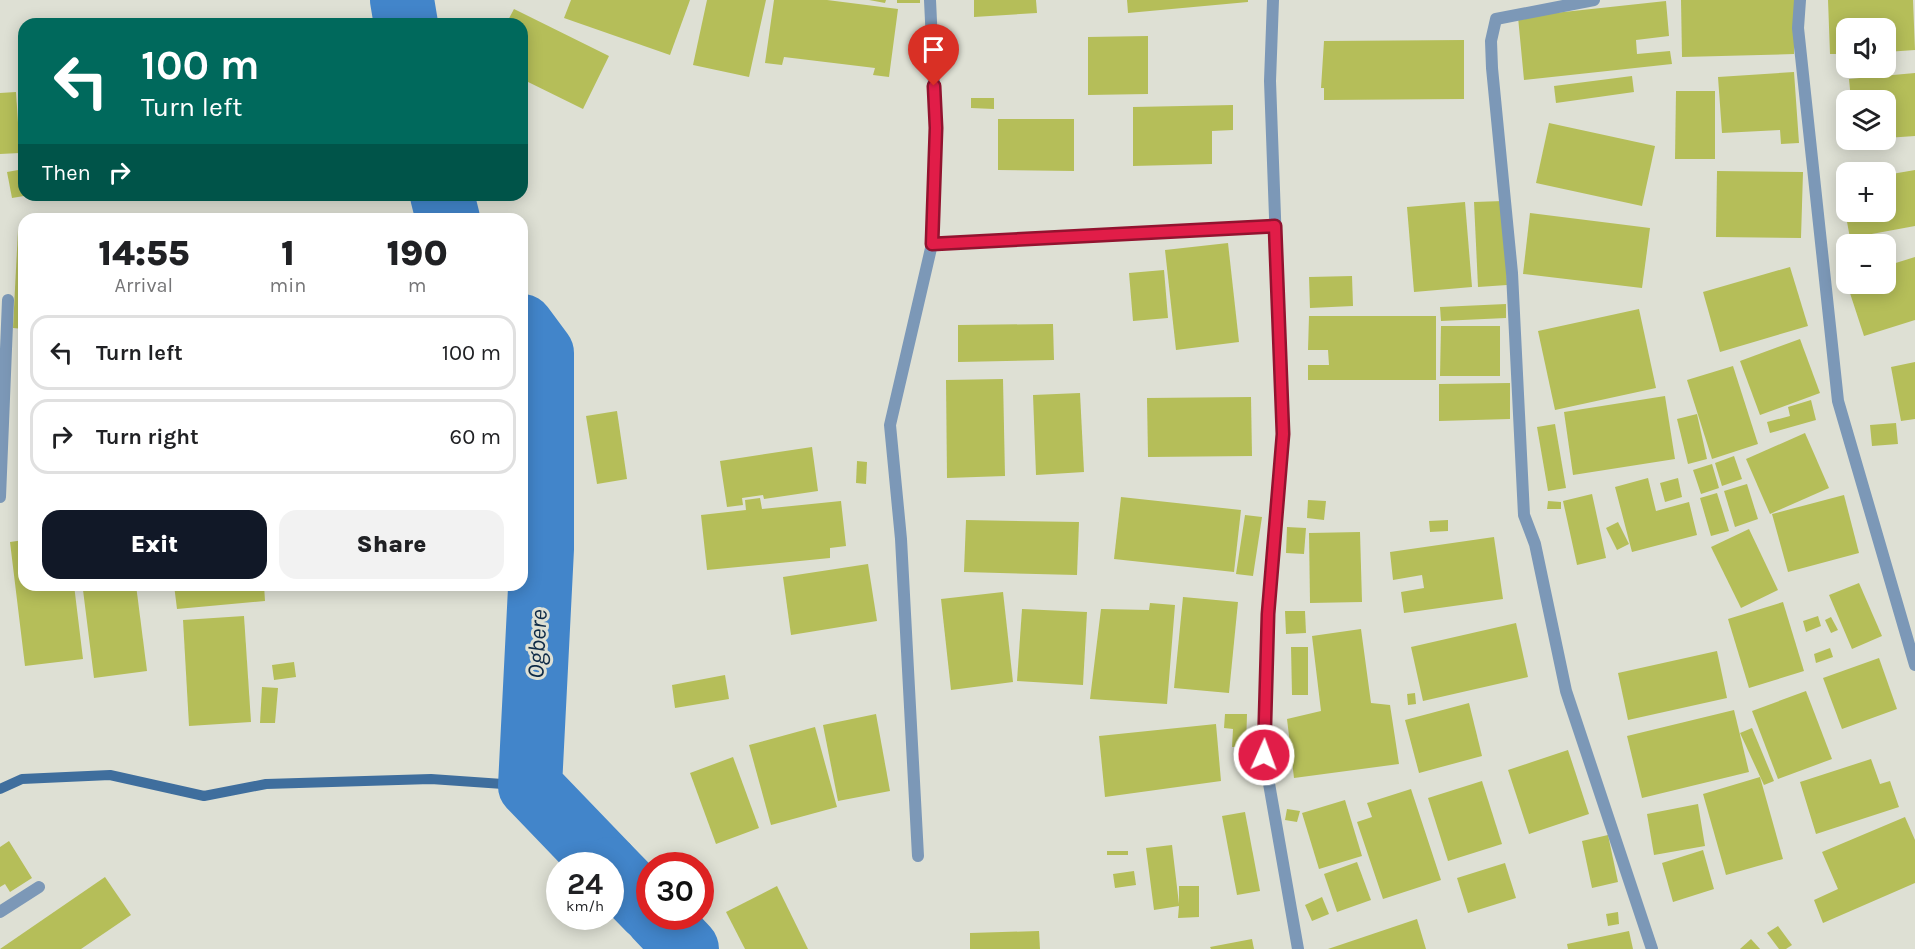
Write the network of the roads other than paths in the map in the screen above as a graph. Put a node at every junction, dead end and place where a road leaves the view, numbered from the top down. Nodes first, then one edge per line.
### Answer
1 (930, 0) edge
2 (1273, 0) edge
3 (1594, 0) edge
4 (1800, 0) edge
5 (1275, 226) junction
6 (932, 244) junction
7 (8, 300) dead end
8 (0, 496) edge
9 (1915, 666) edge
10 (918, 856) dead end
11 (39, 887) dead end
12 (0, 912) edge
13 (1298, 949) edge
14 (1652, 949) edge

1 - 6 street
2 - 5 street
3 - 14 street
4 - 9 street
5 - 6 street
5 - 13 street
6 - 10 street
7 - 8 street
11 - 12 street

